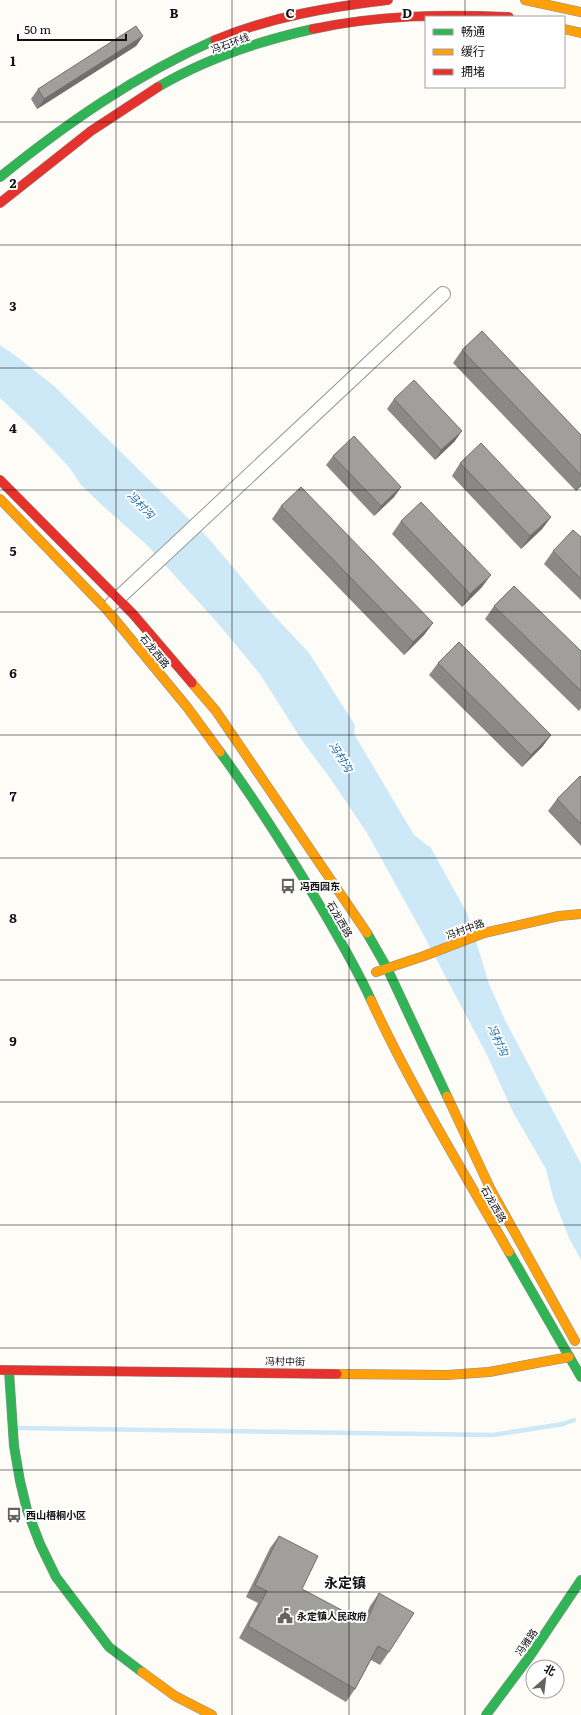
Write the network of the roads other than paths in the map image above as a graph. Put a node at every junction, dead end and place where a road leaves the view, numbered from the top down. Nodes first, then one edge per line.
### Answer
1 (388, 0) edge
2 (525, 0) edge
3 (340, 3) edge
4 (575, 7) edge
5 (482, 16) edge
6 (566, 30) edge
7 (581, 33) edge
8 (0, 177) edge
9 (0, 203) edge
10 (443, 294) dead end
11 (0, 480) edge
12 (0, 499) edge
13 (117, 598) junction
14 (107, 610) junction
15 (581, 914) edge
16 (388, 968) junction
17 (360, 976) junction
18 (581, 1351) edge
19 (569, 1357) junction
20 (4, 1370) edge
21 (581, 1377) edge
22 (581, 1580) edge
23 (212, 1715) edge
24 (486, 1715) edge

1 - 3 main road, 冯石环线
2 - 4 main road
3 - 8 main road, 冯石环线
4 - 6 street
5 - 9 main road, 冯石环线
6 - 7 main road
10 - 13 street
11 - 13 main road, 石龙西路
12 - 14 main road, 石龙西路
13 - 14 street
13 - 16 main road, 石龙西路
14 - 17 main road, 石龙西路
15 - 16 main road, 冯村中路
16 - 17 main road, 冯村中路
16 - 18 main road, 石龙西路
17 - 19 main road, 石龙西路
19 - 20 main road, 冯村中街
19 - 21 main road, 石龙西路
20 - 23 main road
22 - 24 main road, 冯雅路

